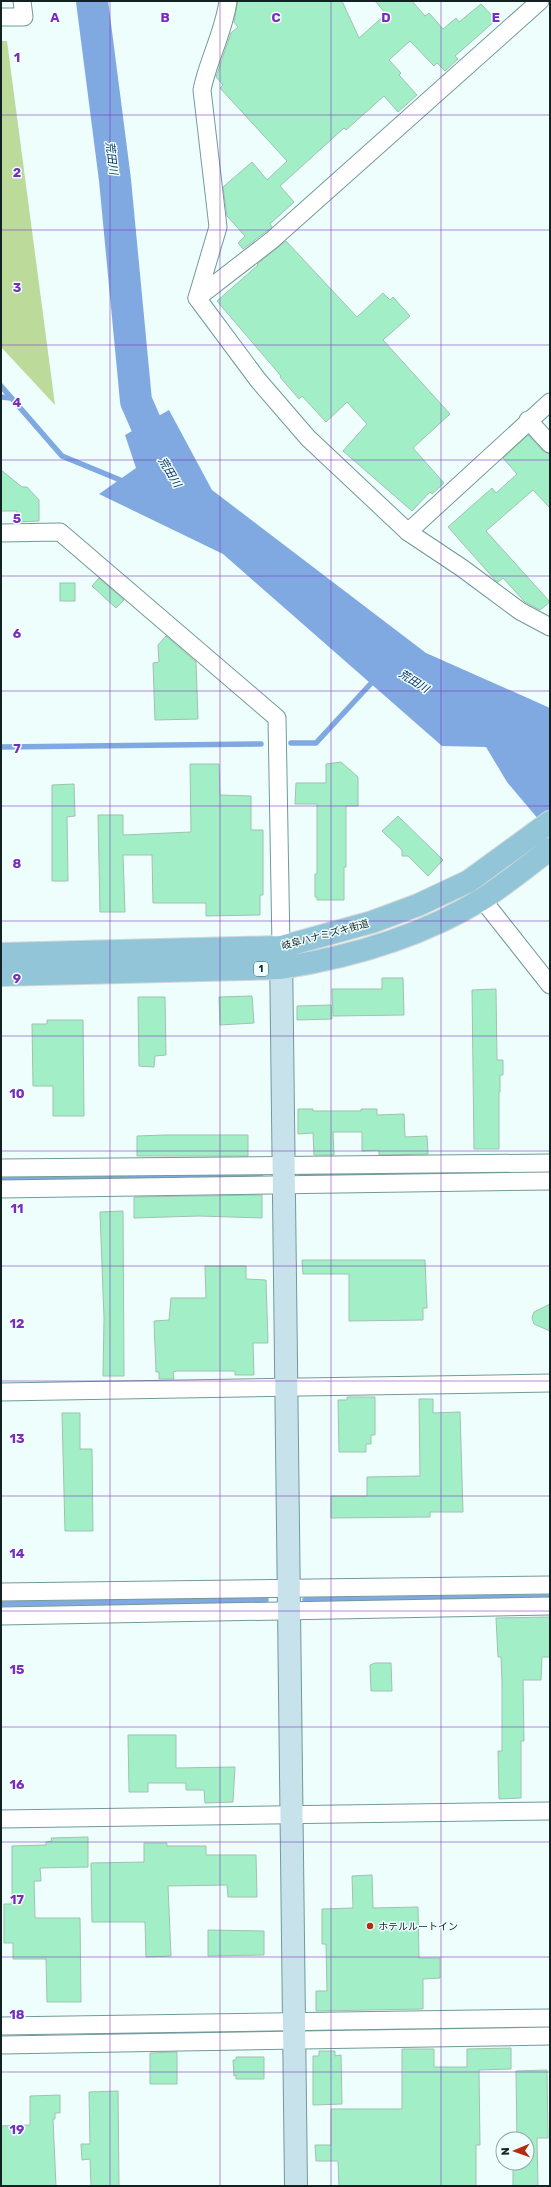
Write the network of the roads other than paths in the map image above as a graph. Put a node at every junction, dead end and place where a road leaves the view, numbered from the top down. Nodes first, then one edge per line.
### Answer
1 (22, 1) edge
2 (228, 1) edge
3 (540, 1) edge
4 (1, 17) edge
5 (197, 298) junction
6 (550, 402) edge
7 (528, 420) junction
8 (550, 444) edge
9 (408, 532) junction
10 (1, 533) edge
11 (550, 627) edge
12 (550, 822) edge
13 (550, 849) edge
14 (482, 899) junction
15 (281, 947) junction
16 (1, 954) edge
17 (281, 968) junction
18 (1, 975) edge
19 (550, 985) edge
20 (550, 1163) edge
21 (1, 1168) edge
22 (283, 1176) junction
23 (550, 1181) edge
24 (1, 1189) edge
25 (550, 1383) edge
26 (286, 1387) junction
27 (1, 1392) edge
28 (550, 1585) edge
29 (289, 1588) junction
30 (1, 1592) edge
31 (550, 1606) edge
32 (289, 1610) junction
33 (1, 1616) edge
34 (550, 1811) edge
35 (291, 1814) junction
36 (1, 1819) edge
37 (550, 2018) edge
38 (1, 2026) edge
39 (294, 2030) junction
40 (550, 2036) edge
41 (1, 2045) edge
42 (296, 2186) edge

1 - 4 street
2 - 5 street
3 - 5 street
5 - 9 street
6 - 7 street
7 - 8 street
7 - 9 street
9 - 11 street
10 - 15 street
12 - 15 main road, 岐阜ハナミズキ街道 / 1
13 - 14 main road, 1
14 - 17 main road, 1
14 - 19 street
15 - 16 main road, 岐阜ハナミズキ街道 / 1
15 - 17 street
17 - 18 main road, 1
17 - 22 street
20 - 22 street
21 - 22 street
22 - 23 street
22 - 24 street
22 - 26 street
25 - 26 street
26 - 27 street
26 - 29 street
28 - 29 street
29 - 30 street
29 - 32 street
31 - 32 street
32 - 33 street
32 - 35 street
34 - 35 street
35 - 36 street
35 - 39 street
37 - 39 street
38 - 39 street
39 - 40 street
39 - 41 street
39 - 42 street

